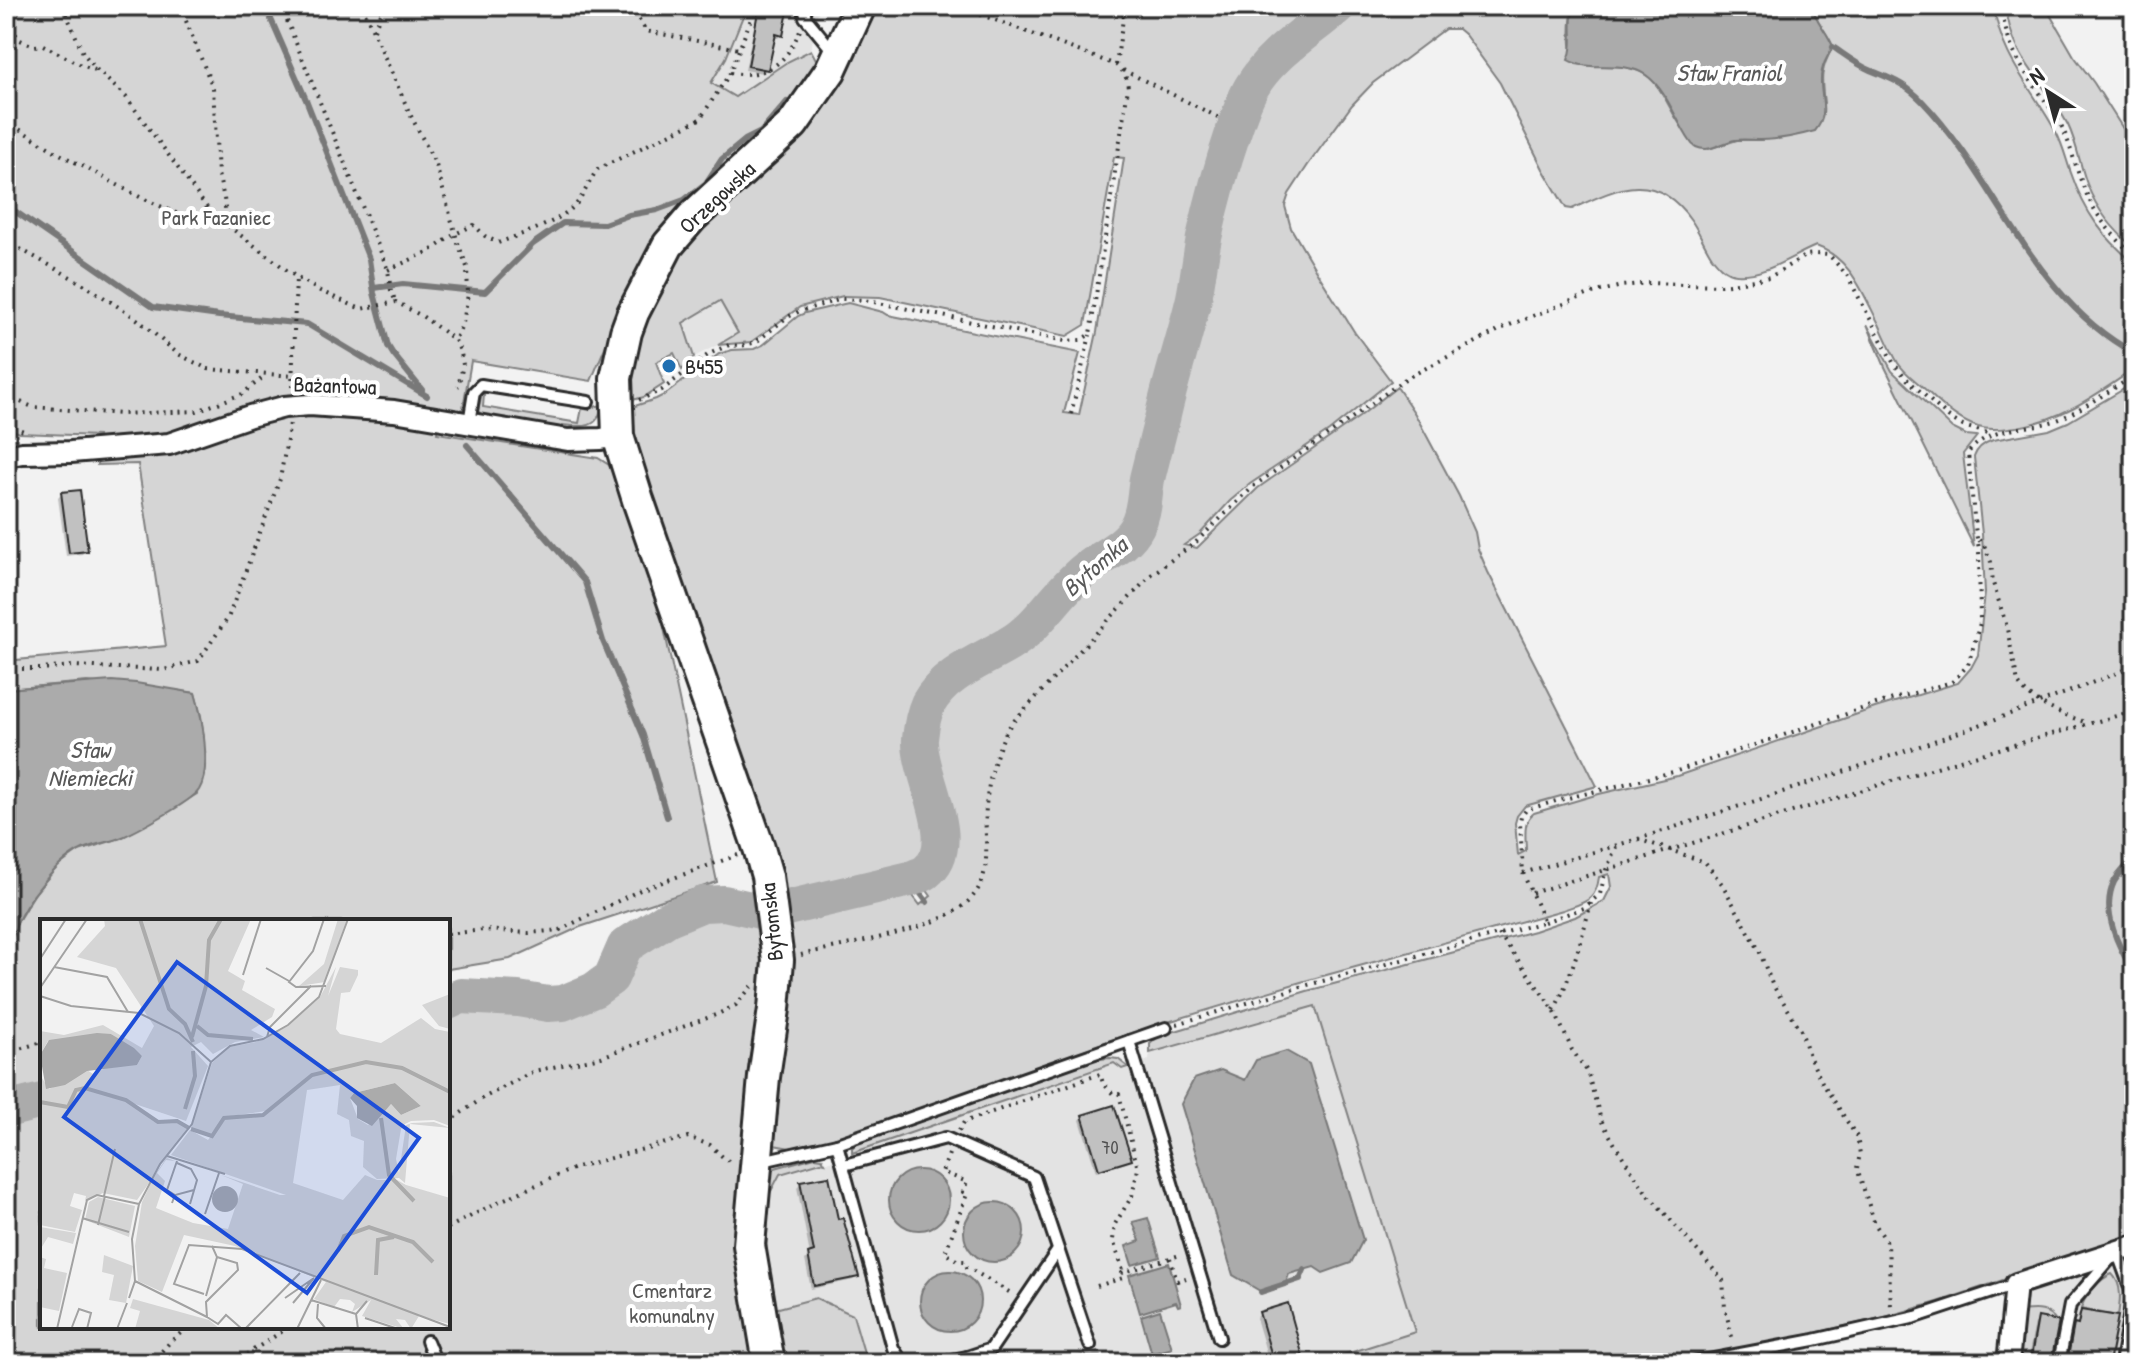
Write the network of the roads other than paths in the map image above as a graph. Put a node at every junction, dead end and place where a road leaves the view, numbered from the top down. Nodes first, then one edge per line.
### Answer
1 (860, 6) edge
2 (805, 11) edge
3 (837, 56) junction
4 (602, 404) junction
5 (469, 423) junction
6 (618, 436) junction
7 (6, 456) edge
8 (638, 500) joint
9 (1166, 1028) road end
10 (1129, 1041) junction
11 (837, 1144) junction
12 (756, 1162) junction
13 (844, 1165) junction
14 (2125, 1249) edge
15 (1058, 1250) junction
16 (2016, 1284) junction
17 (1219, 1338) dead end
18 (427, 1341) dead end
19 (1090, 1345) dead end
20 (968, 1360) edge
21 (436, 1363) edge
22 (769, 1363) edge
23 (906, 1363) edge
24 (936, 1363) edge
25 (1692, 1363) edge
26 (2008, 1363) edge
27 (2059, 1363) edge
28 (2121, 1363) edge

1 - 3 street, Orzegowska
2 - 3 lane
3 - 4 street, Orzegowska
4 - 5 lane
4 - 6 street, Orzegowska
5 - 6 street, Bażantowa
5 - 7 street, Bażantowa
6 - 8 street, Orzegowska
8 - 12 street, Bytomska
9 - 10 lane
10 - 11 lane
10 - 17 lane
11 - 12 lane
11 - 13 lane
12 - 22 street, Bytomska
13 - 15 lane
13 - 23 lane
14 - 16 street
14 - 27 lane
14 - 28 lane
15 - 19 lane
15 - 20 lane
16 - 25 lane
16 - 26 street
18 - 21 lane
20 - 24 lane

